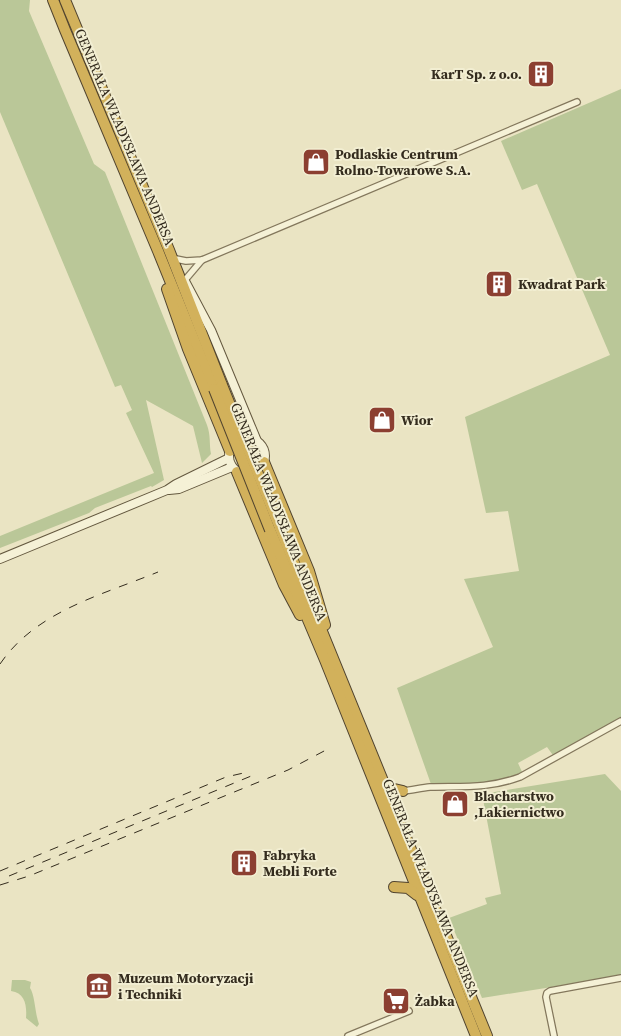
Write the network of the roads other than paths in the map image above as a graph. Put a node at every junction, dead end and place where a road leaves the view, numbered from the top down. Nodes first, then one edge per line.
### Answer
1 (53, 0) edge
2 (65, 0) edge
3 (577, 102) dead end
4 (164, 251) junction
5 (176, 259) junction
6 (202, 260) junction
7 (184, 280) junction
8 (256, 441) junction
9 (229, 455) junction
10 (264, 462) junction
11 (235, 469) junction
12 (167, 490) junction
13 (0, 559) edge
14 (329, 659) junction
15 (621, 721) edge
16 (385, 784) junction
17 (403, 791) junction
18 (393, 807) junction
19 (407, 866) junction
20 (419, 897) junction
21 (621, 978) edge
22 (409, 1011) dead end
23 (348, 1036) edge
24 (476, 1036) edge
25 (487, 1036) edge
26 (554, 1036) edge

1 - 4 highway, GENERAŁA WŁADYSŁAWA ANDERSA
2 - 4 highway, GENERAŁA WŁADYSŁAWA ANDERSA
3 - 6 street
4 - 5 highway
4 - 9 highway
4 - 14 highway, GENERAŁA WŁADYSŁAWA ANDERSA, bridge
5 - 6 street
5 - 7 highway
6 - 7 street
7 - 8 street
8 - 9 street
8 - 10 street
9 - 11 street
9 - 12 street
10 - 11 street
10 - 14 highway
11 - 12 street
11 - 14 highway
12 - 13 street
14 - 16 highway, GENERAŁA WŁADYSŁAWA ANDERSA
14 - 19 highway, GENERAŁA WŁADYSŁAWA ANDERSA
15 - 17 street
16 - 17 highway
16 - 18 highway, GENERAŁA WŁADYSŁAWA ANDERSA
17 - 18 highway
18 - 25 highway, GENERAŁA WŁADYSŁAWA ANDERSA
19 - 20 highway, GENERAŁA WŁADYSŁAWA ANDERSA
19 - 20 highway
20 - 24 highway, GENERAŁA WŁADYSŁAWA ANDERSA
21 - 26 street
22 - 23 street

